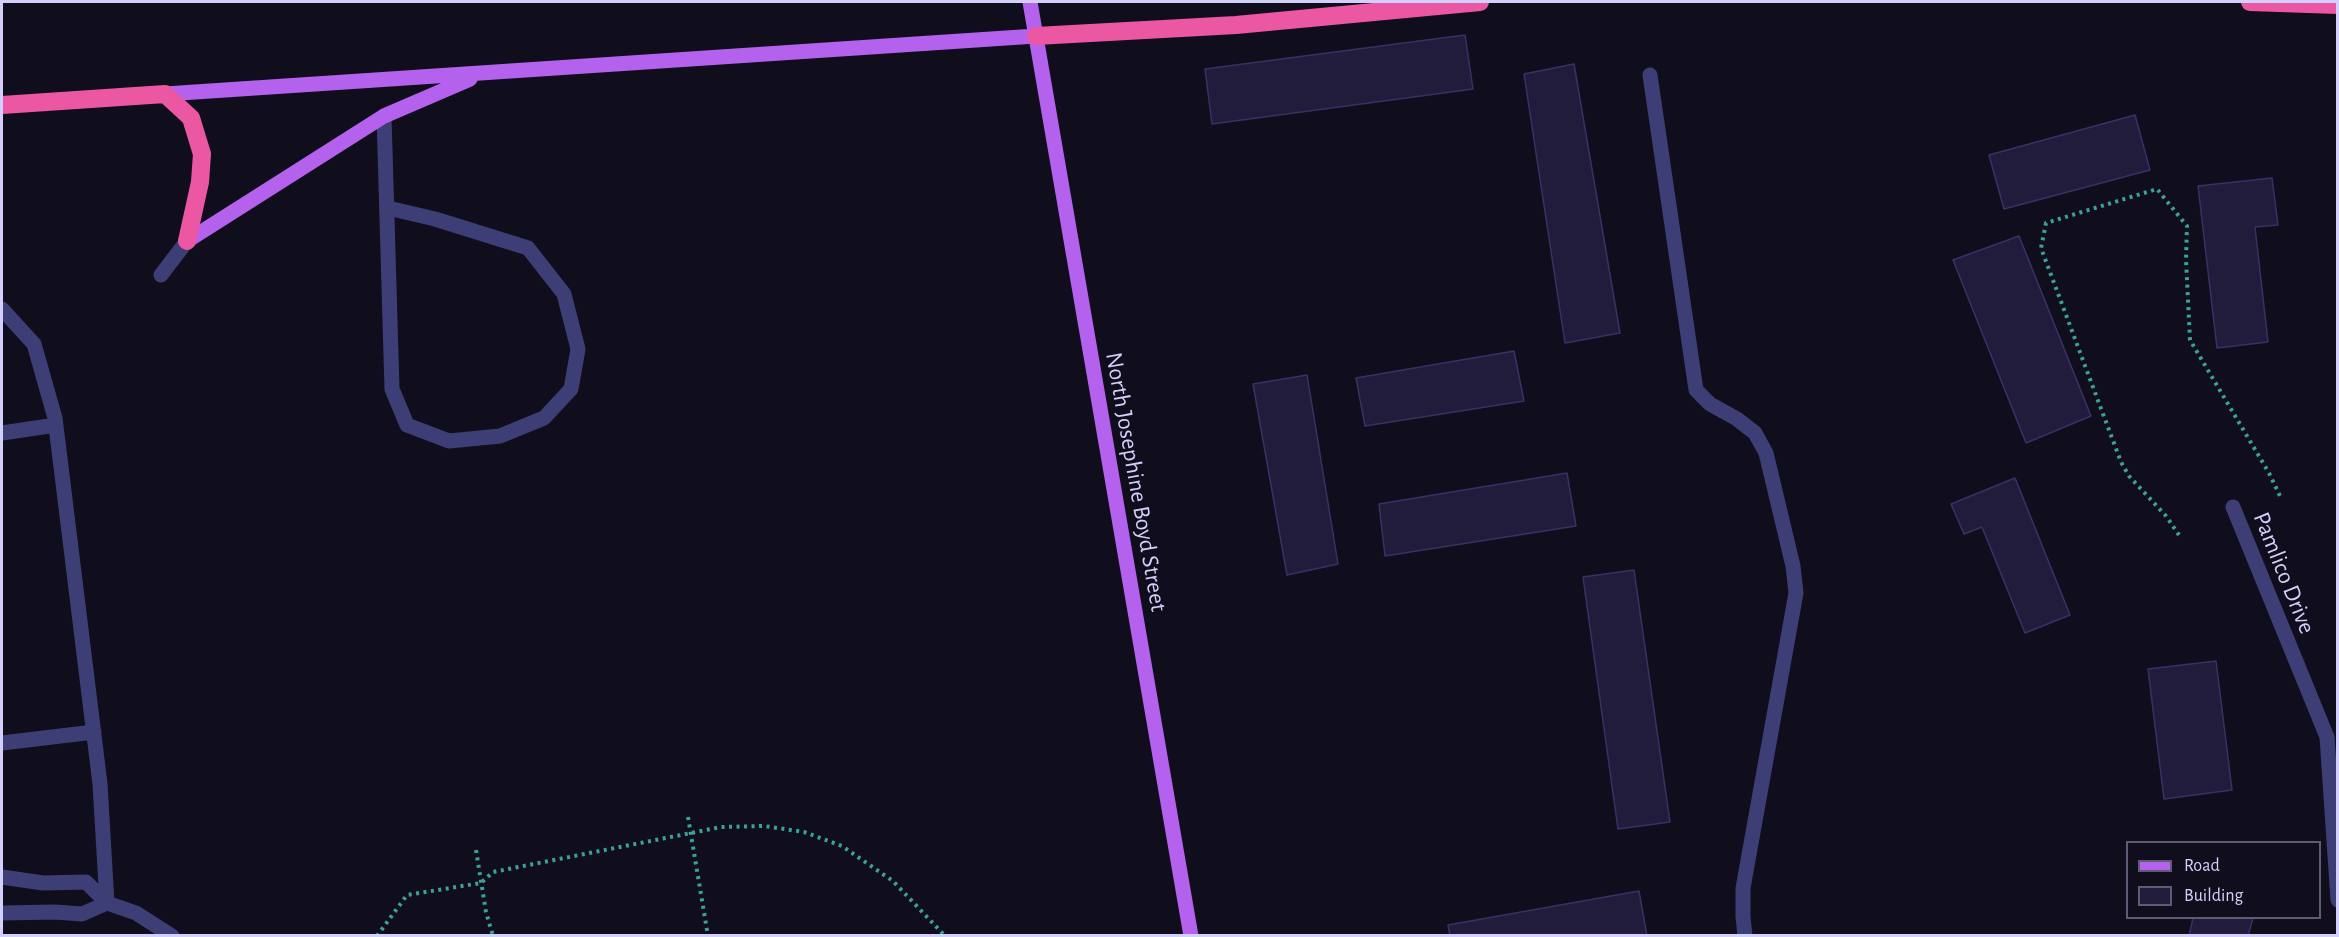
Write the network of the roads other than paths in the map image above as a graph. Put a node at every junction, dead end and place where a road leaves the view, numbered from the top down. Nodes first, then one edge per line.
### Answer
1 (1030, 2) edge
2 (1480, 2) edge
3 (2250, 2) edge
4 (2337, 5) edge
5 (1036, 36) junction
6 (487, 73) junction
7 (1650, 75) dead end
8 (165, 94) junction
9 (2, 105) edge
10 (384, 116) junction
11 (388, 208) junction
12 (187, 241) junction
13 (161, 275) dead end
14 (2, 309) edge
15 (56, 425) junction
16 (2, 433) edge
17 (2233, 507) dead end
18 (94, 732) junction
19 (2, 743) edge
20 (2, 876) edge
21 (2337, 900) edge
22 (107, 903) junction
23 (2, 913) edge
24 (172, 936) edge
25 (1191, 936) edge
26 (1745, 936) edge

1 - 5 main road, North Josephine Boyd Street
2 - 5 highway
3 - 4 highway, bridge
5 - 6 main road
5 - 25 main road, North Josephine Boyd Street
6 - 8 main road
6 - 10 main road
7 - 26 street
8 - 9 highway
8 - 12 highway
10 - 11 street
10 - 12 main road
11 - 11 street
12 - 13 street
14 - 15 street
15 - 16 street
15 - 18 street
17 - 21 street, Pamlico Drive
18 - 19 street
18 - 22 street
20 - 22 street
22 - 23 street
22 - 24 street

